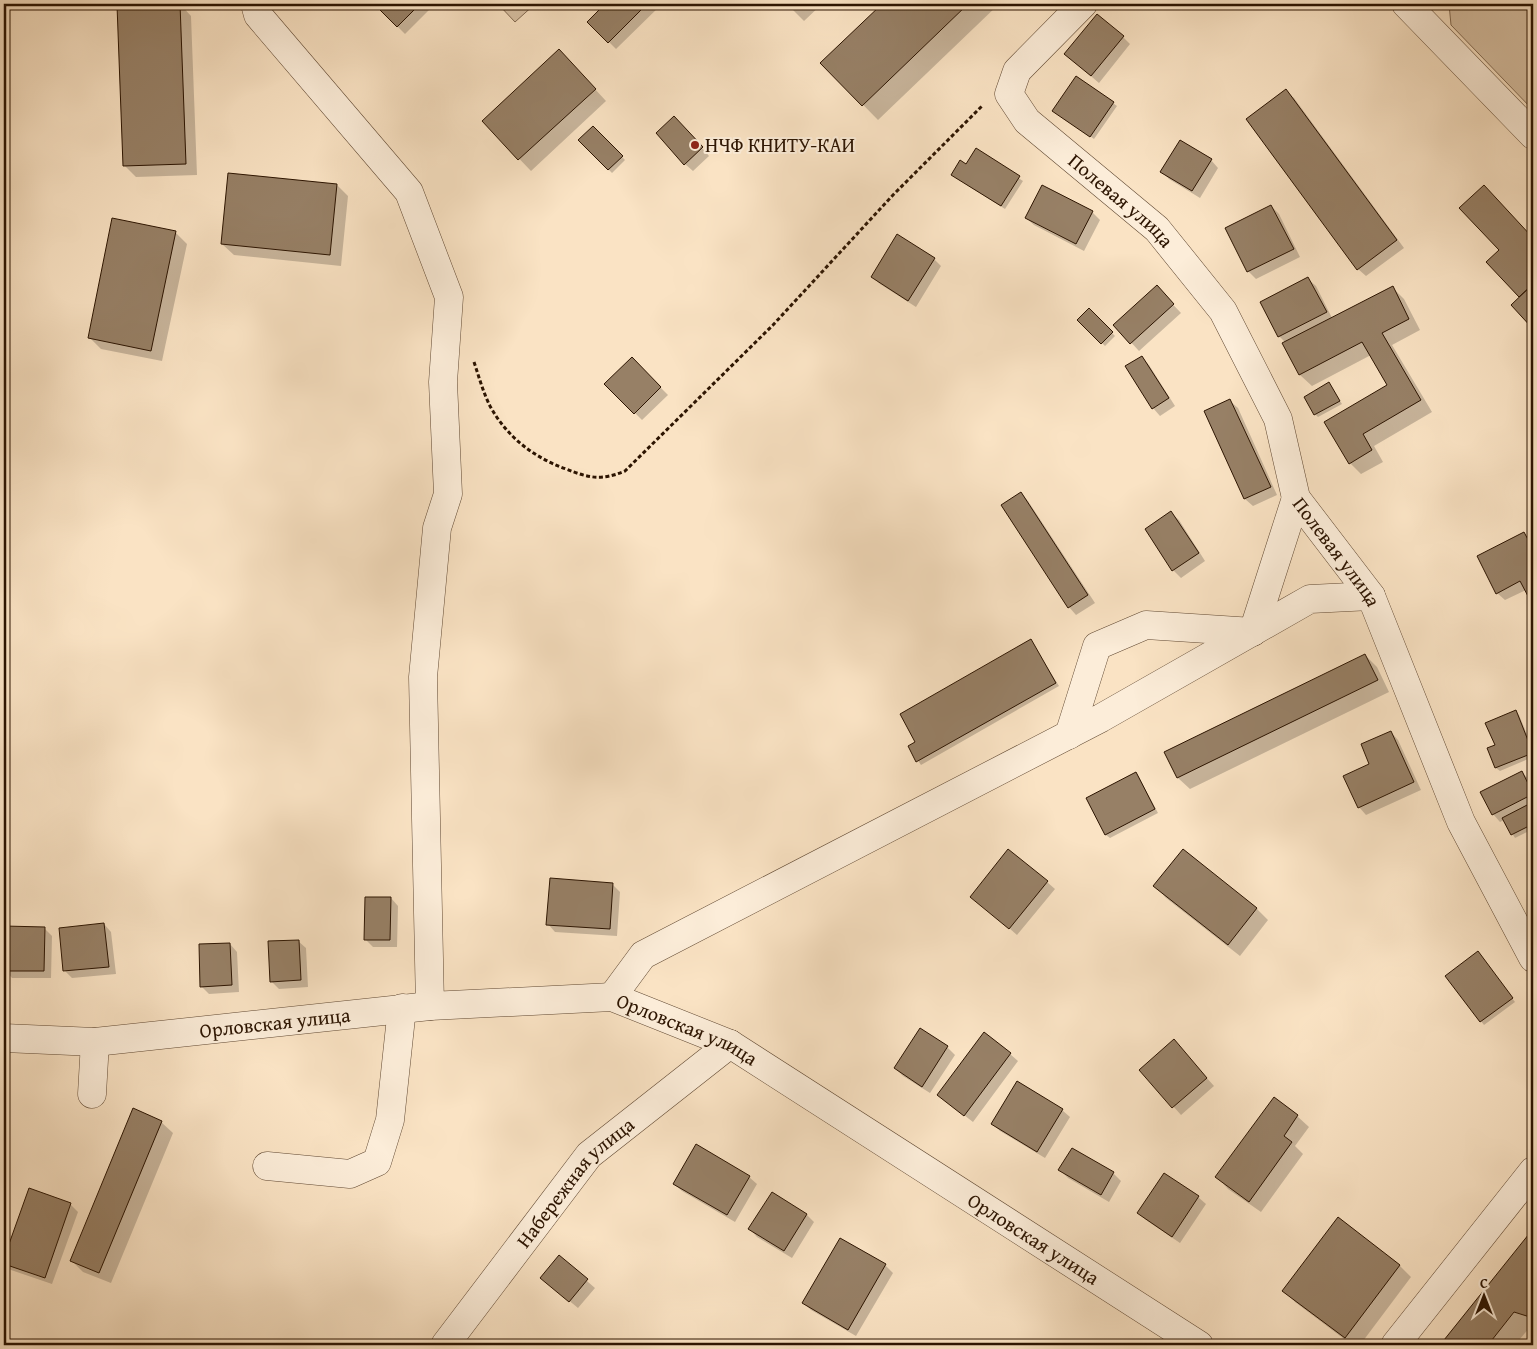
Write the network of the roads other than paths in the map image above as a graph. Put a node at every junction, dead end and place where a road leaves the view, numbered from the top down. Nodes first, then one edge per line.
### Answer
1 (255, 4) edge
2 (1083, 4) edge
3 (1406, 4) edge
4 (1428, 4) edge
5 (1434, 33) junction
6 (1533, 136) edge
7 (1296, 498) junction
8 (1371, 596) junction
9 (1253, 632) junction
10 (1069, 735) junction
11 (1533, 958) edge
12 (612, 997) junction
13 (430, 1006) junction
14 (402, 1008) junction
15 (4, 1038) edge
16 (95, 1042) junction
17 (730, 1044) junction
18 (92, 1094) dead end
19 (267, 1166) dead end
20 (1533, 1171) edge
21 (445, 1345) edge
22 (1199, 1345) edge
23 (1395, 1345) edge

1 - 13 street
2 - 7 street, Полевая улица
3 - 5 street
4 - 5 street
5 - 6 street
7 - 8 street, Полевая улица
7 - 9 street
8 - 9 street
8 - 11 street, Полевая улица
9 - 10 street
9 - 10 street
10 - 12 street
12 - 13 street, Орловская улица
12 - 17 street, Орловская улица
13 - 14 street, Орловская улица
14 - 16 street, Орловская улица
14 - 19 street
15 - 16 street, Орловская улица
16 - 18 street
17 - 21 street, Набережная улица
17 - 22 street, Орловская улица
20 - 23 street

